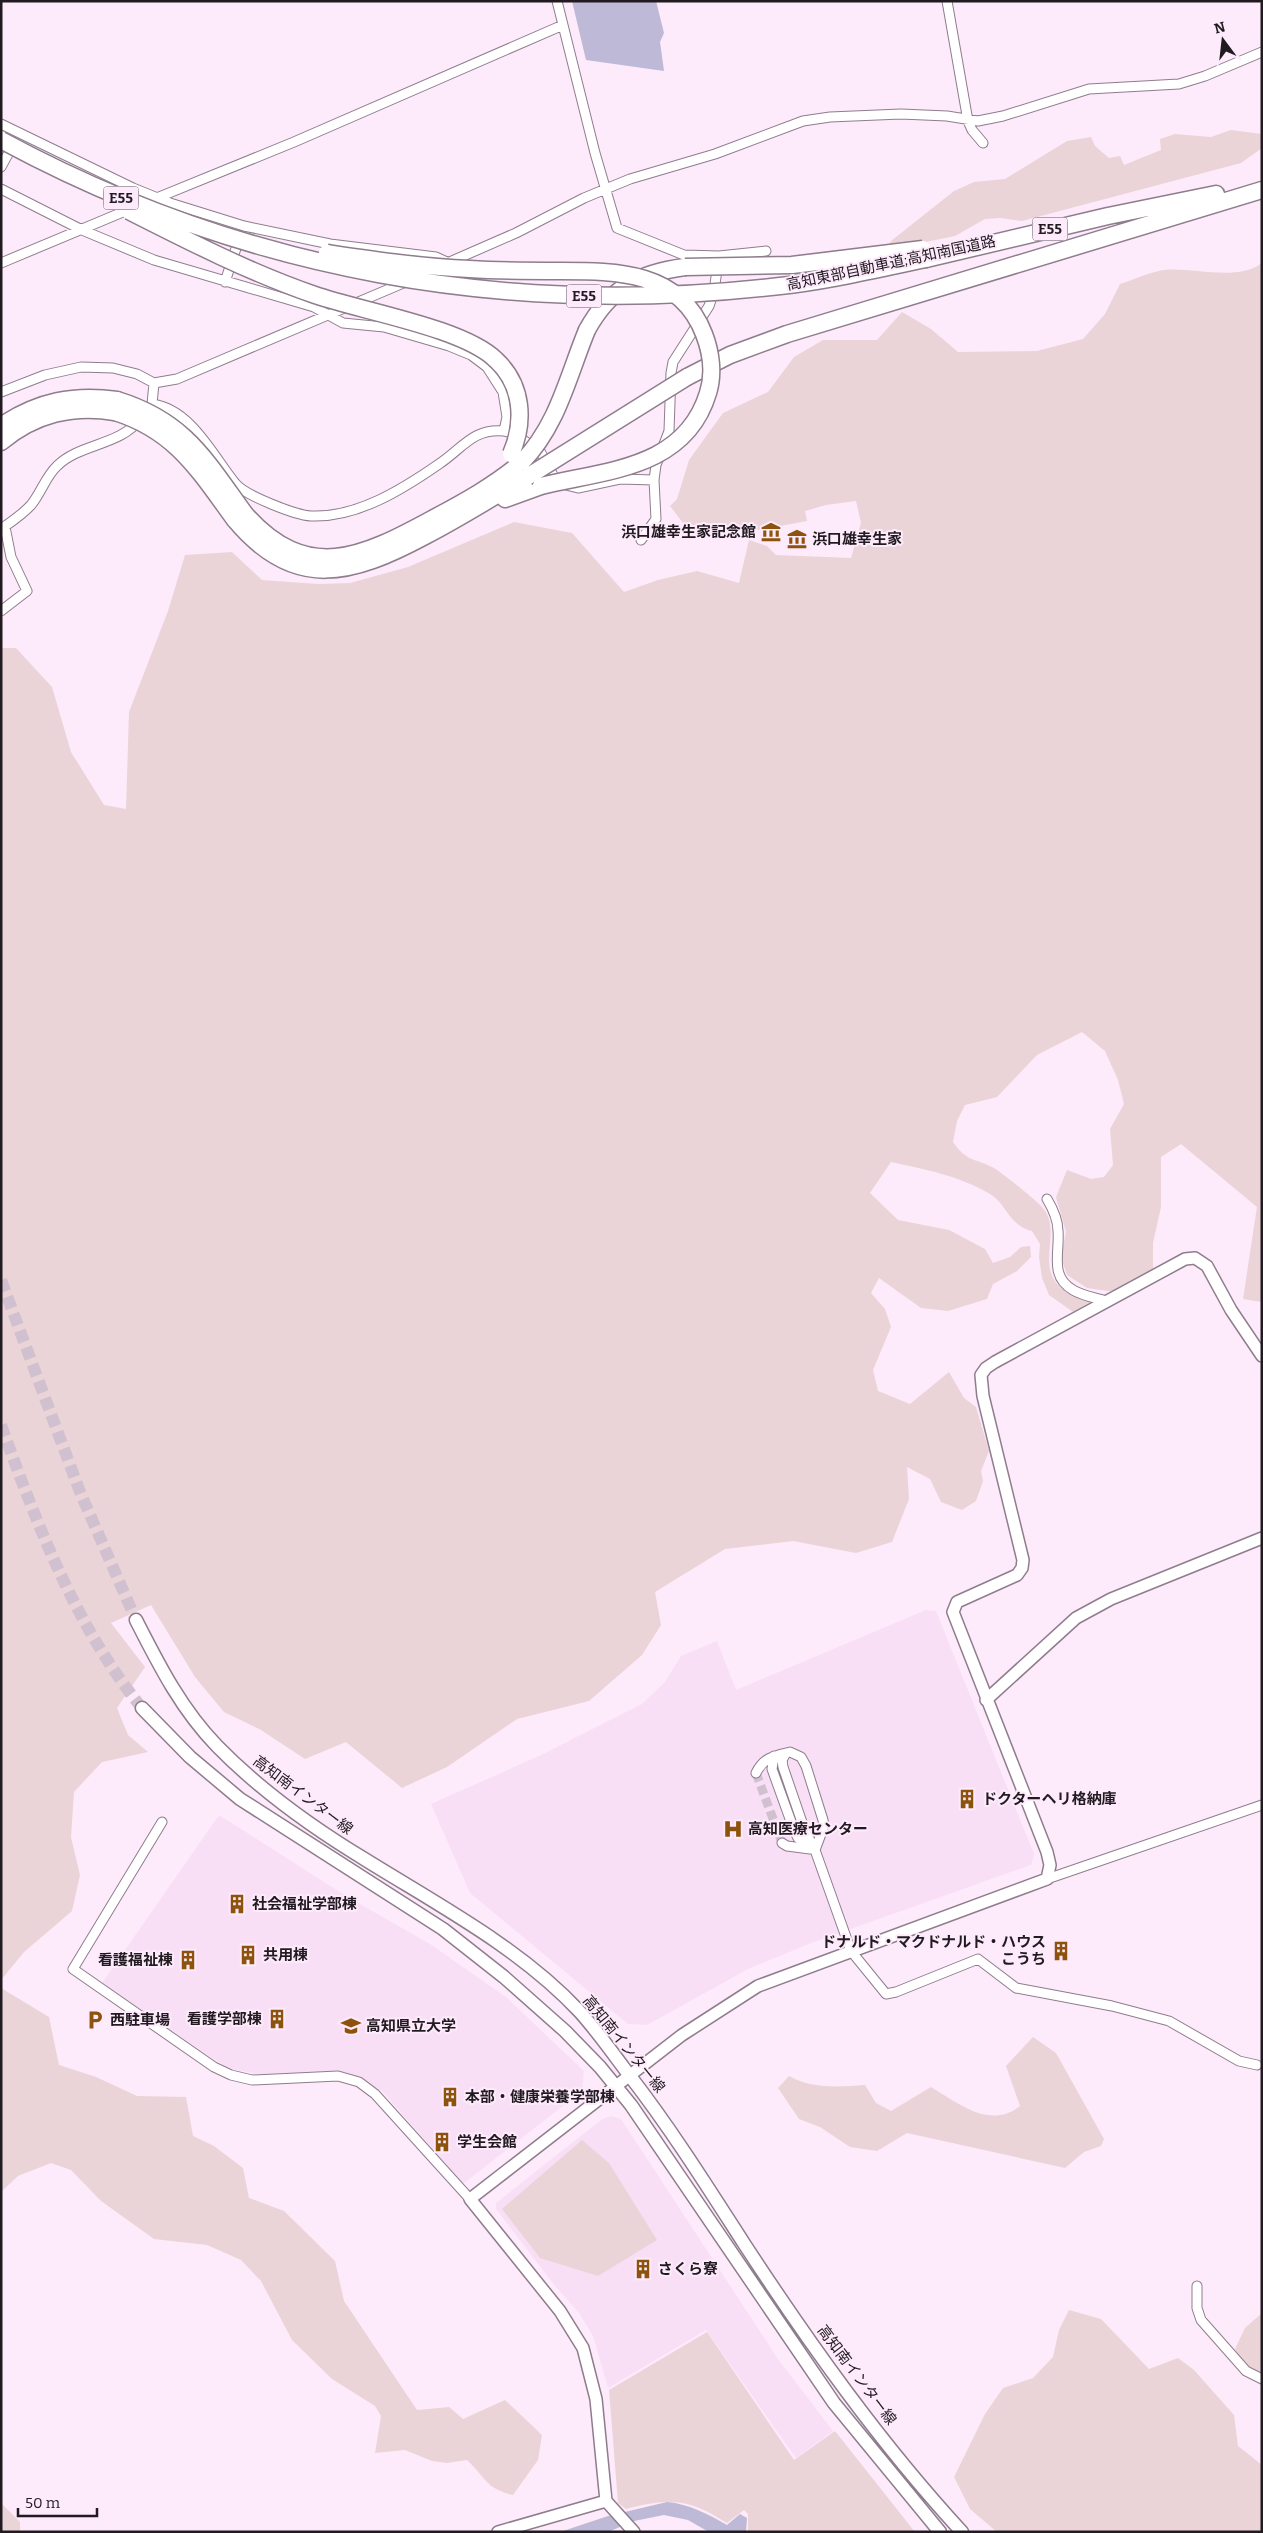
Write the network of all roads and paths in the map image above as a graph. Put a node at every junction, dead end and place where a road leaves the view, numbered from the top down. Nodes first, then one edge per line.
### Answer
1 (557, 1) edge
2 (947, 1) edge
3 (563, 25) junction
4 (1262, 52) edge
5 (968, 121) junction
6 (1, 124) edge
7 (18, 134) junction
8 (1, 140) edge
9 (983, 143) dead end
10 (1, 145) edge
11 (1, 167) edge
12 (1262, 185) edge
13 (1, 189) edge
14 (606, 189) junction
15 (1262, 190) edge
16 (157, 197) junction
17 (82, 230) junction
18 (245, 234) junction
19 (766, 251) dead end
20 (924, 254) junction
21 (719, 256) junction
22 (1, 262) edge
23 (449, 263) junction
24 (225, 282) junction
25 (329, 315) junction
26 (154, 383) junction
27 (1, 392) edge
28 (152, 404) junction
29 (116, 406) junction
30 (1, 426) edge
31 (504, 431) junction
32 (1, 442) edge
33 (525, 470) junction
34 (654, 480) junction
35 (240, 517) junction
36 (3, 528) edge
37 (641, 540) dead end
38 (1, 612) edge
39 (1046, 1199) dead end
40 (1106, 1301) junction
41 (1262, 1356) edge
42 (1262, 1538) edge
43 (136, 1620) tunnel mouth
44 (986, 1700) junction
45 (142, 1708) tunnel mouth
46 (786, 1753) junction
47 (774, 1756) junction
48 (756, 1773) dead end
49 (1262, 1805) edge
50 (162, 1822) dead end
51 (782, 1843) dead end
52 (815, 1850) junction
53 (1047, 1879) junction
54 (850, 1951) junction
55 (1257, 2065) dead end
56 (630, 2076) junction
57 (616, 2088) junction
58 (470, 2199) junction
59 (1198, 2286) dead end
60 (1262, 2379) edge
61 (609, 2504) junction
62 (633, 2531) edge
63 (498, 2532) edge
64 (940, 2532) edge
65 (962, 2532) edge

1 - 3 street
2 - 5 street
3 - 14 street
3 - 16 street
4 - 5 street
5 - 9 street
5 - 14 street
6 - 7 street
7 - 11 street
7 - 16 street
8 - 18 highway, 高知東部自動車道;高知南国道路 / E55, bridge
10 - 33 highway, bridge
12 - 20 highway
13 - 17 street
14 - 21 street
14 - 23 street
15 - 33 highway, bridge
16 - 17 street
16 - 18 street
17 - 22 street
17 - 24 street
18 - 20 highway, 高知東部自動車道;高知南国道路 / E55, bridge
18 - 23 street
18 - 24 street
18 - 33 highway, bridge
19 - 21 street
20 - 33 highway, bridge
21 - 34 street
23 - 25 street
24 - 25 street
25 - 26 street
25 - 31 street
26 - 27 street
26 - 28 street
28 - 31 street
28 - 36 street
29 - 30 highway
29 - 32 highway
29 - 35 highway, bridge
31 - 34 street
33 - 35 highway
33 - 35 highway
34 - 37 street
36 - 38 street
39 - 40 street
40 - 41 street
40 - 44 street
42 - 44 street
43 - 56 main road, 高知南インター線
44 - 53 street
45 - 57 main road, 高知南インター線
46 - 47 street
46 - 52 street
46 - 52 street
47 - 48 street
47 - 52 street
49 - 53 street
50 - 58 street
51 - 52 street
52 - 54 street
53 - 54 street
54 - 55 street
54 - 56 street
56 - 57 street
56 - 65 main road, 高知南インター線
57 - 58 street
57 - 64 main road, 高知南インター線
58 - 61 street
59 - 60 street
61 - 62 street
61 - 63 street

